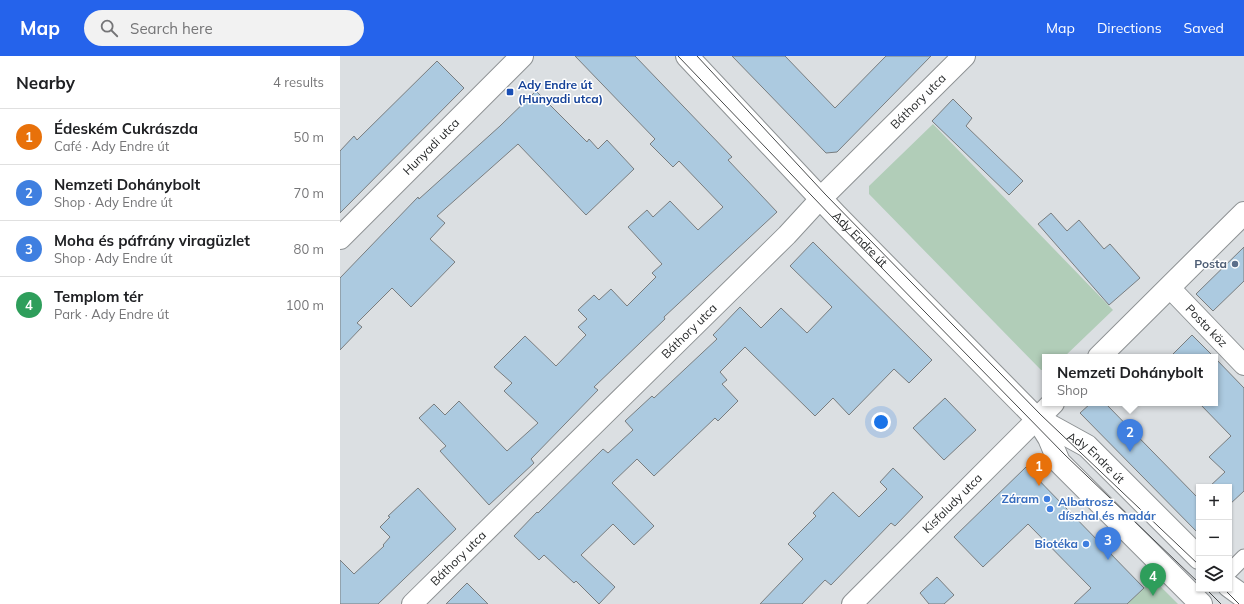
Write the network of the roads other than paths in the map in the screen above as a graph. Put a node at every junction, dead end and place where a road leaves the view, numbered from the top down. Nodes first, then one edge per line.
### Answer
1 (522, 56) edge
2 (687, 56) edge
3 (964, 56) edge
4 (821, 198) junction
5 (1244, 213) edge
6 (340, 238) edge
7 (1169, 288) junction
8 (1102, 354) edge
9 (1244, 364) edge
10 (1050, 406) edge
11 (1036, 419) junction
12 (1197, 556) edge
13 (1244, 557) edge
14 (1232, 569) edge
15 (1232, 588) edge
16 (1244, 598) edge
17 (412, 604) edge
18 (852, 604) edge
19 (1201, 604) edge

1 - 6 street, Hunyadi utca
2 - 4 street, Ady Endre út
3 - 4 street, Báthory utca
4 - 11 street, Ady Endre út
4 - 17 street, Báthory utca
5 - 7 street
7 - 8 street
7 - 9 street, Posta köz
10 - 11 street, Kisfaludy utca
11 - 12 street, Ady Endre út
11 - 18 street, Kisfaludy utca
11 - 19 street, Ady Endre út
13 - 14 street
15 - 16 street

